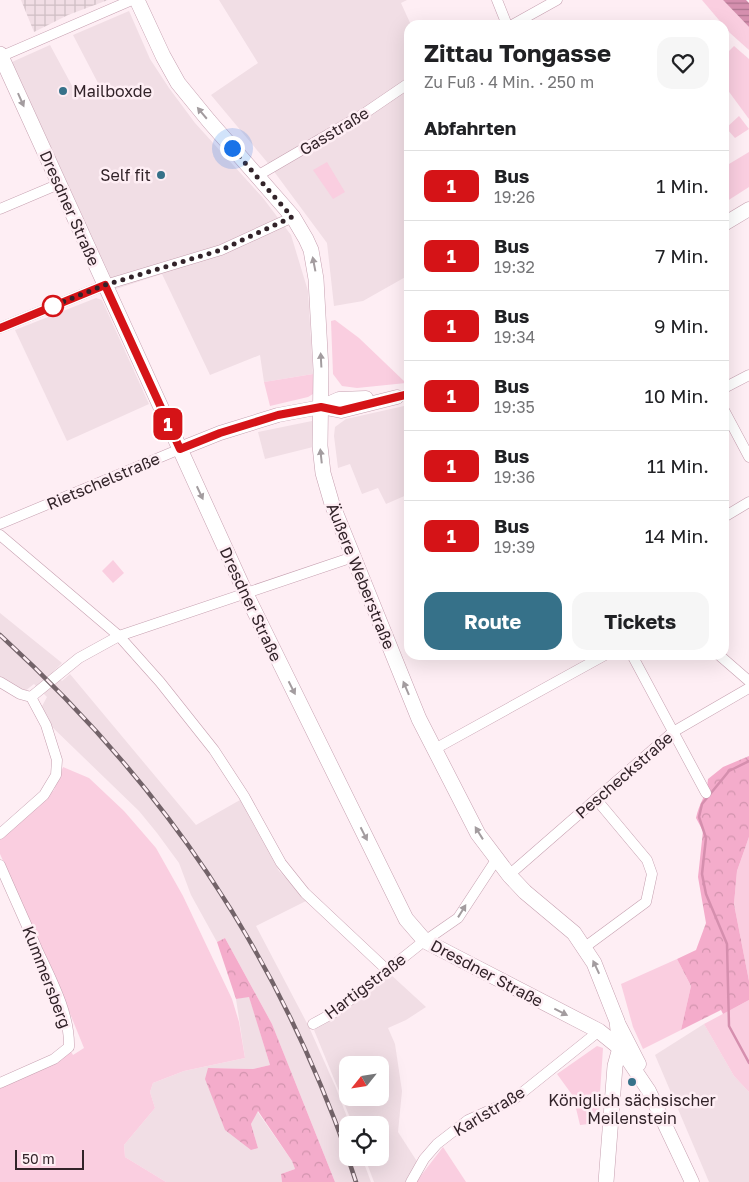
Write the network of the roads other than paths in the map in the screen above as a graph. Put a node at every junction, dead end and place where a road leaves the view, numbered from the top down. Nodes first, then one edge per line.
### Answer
1 (132, 0) edge
2 (137, 0) edge
3 (497, 0) edge
4 (557, 0) edge
5 (505, 20) edge
6 (521, 20) edge
7 (0, 56) edge
8 (404, 86) edge
9 (257, 176) junction
10 (59, 184) junction
11 (749, 209) edge
12 (0, 210) edge
13 (292, 217) junction
14 (729, 221) edge
15 (105, 285) junction
16 (0, 328) edge
17 (749, 375) edge
18 (729, 385) edge
19 (403, 395) edge
20 (321, 407) junction
21 (729, 419) edge
22 (180, 449) junction
23 (749, 457) edge
24 (749, 502) edge
25 (729, 513) edge
26 (0, 524) edge
27 (0, 535) edge
28 (353, 557) junction
29 (246, 594) junction
30 (119, 636) junction
31 (597, 660) edge
32 (635, 660) edge
33 (725, 660) edge
34 (749, 680) edge
35 (0, 682) edge
36 (749, 688) edge
37 (31, 697) junction
38 (673, 732) junction
39 (433, 750) junction
40 (706, 793) dead end
41 (596, 799) junction
42 (0, 834) edge
43 (496, 860) junction
44 (0, 865) edge
45 (509, 875) junction
46 (425, 941) junction
47 (585, 947) junction
48 (388, 970) junction
49 (616, 1017) junction
50 (313, 1024) dead end
51 (599, 1031) junction
52 (620, 1048) junction
53 (615, 1066) junction
54 (637, 1074) junction
55 (0, 1083) edge
56 (614, 1083) junction
57 (649, 1091) junction
58 (411, 1182) edge
59 (606, 1182) edge
60 (692, 1182) edge

1 - 7 street
9 -> 2 main road, Äußere Weberstraße
3 - 5 street
4 - 6 street
7 -> 10 main road, Dresdner Straße
8 - 9 street, Gasstraße
9 - 13 main road, Äußere Weberstraße
10 - 12 street
10 - 15 main road, Dresdner Straße
11 - 14 main road
13 - 15 street
20 -> 13 main road, Äußere Weberstraße
15 - 16 street
15 - 22 main road, Dresdner Straße
17 - 18 street
19 - 20 main road, Rietschelstraße
20 - 22 main road, Rietschelstraße
28 -> 20 main road, Äußere Weberstraße
21 - 23 street
22 - 26 street, Rietschelstraße
22 -> 29 main road, Dresdner Straße
24 - 25 street
27 - 30 street
28 - 29 street
39 -> 28 main road, Äußere Weberstraße
29 - 30 street
29 -> 46 main road, Dresdner Straße
30 - 37 street
30 - 48 street
31 - 39 street
32 - 38 street
33 - 34 street
35 - 37 street
36 - 38 street, Pescheckstraße
37 - 42 street
38 - 40 street
38 - 41 street, Pescheckstraße
43 -> 39 main road, Äußere Weberstraße
41 - 45 street, Pescheckstraße
41 - 47 street
43 - 45 main road, Äußere Weberstraße
46 -> 43 street, Hartigstraße
44 - 55 street, Kummersberg
45 - 47 main road, Äußere Weberstraße
46 - 48 street, Hartigstraße
46 -> 51 main road, Dresdner Straße
49 -> 47 main road, Äußere Weberstraße
48 - 50 street, Hartigstraße
49 - 51 main road
49 - 52 main road, Äußere Weberstraße
49 - 57 main road
51 - 52 main road, Dresdner Straße
51 - 53 main road
51 - 58 street, Karlstraße
52 - 53 main road
52 - 54 main road, Äußere Weberstraße
53 - 56 main road
54 - 56 main road
54 - 57 main road, Äußere Weberstraße
56 - 59 main road
57 - 60 main road, Äußere Weberstraße

